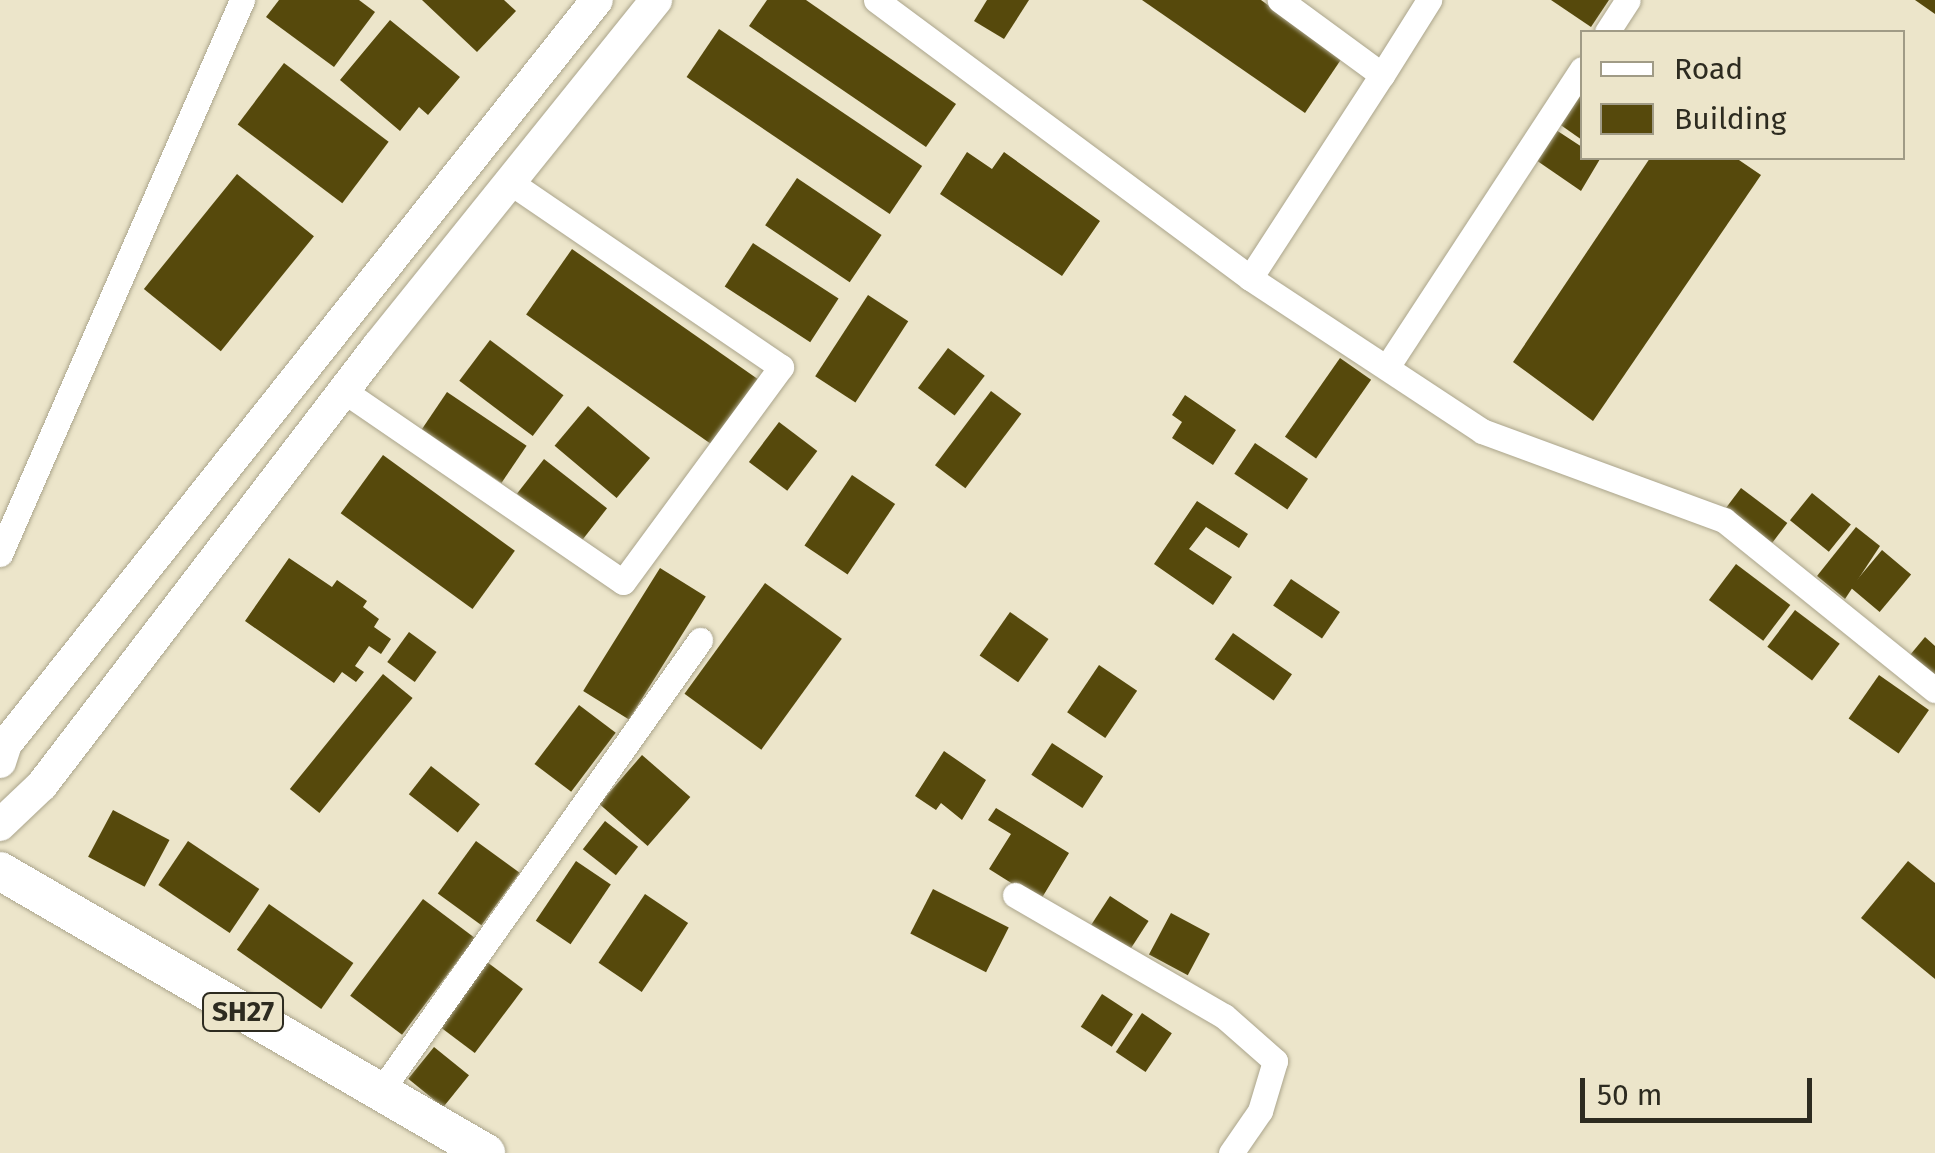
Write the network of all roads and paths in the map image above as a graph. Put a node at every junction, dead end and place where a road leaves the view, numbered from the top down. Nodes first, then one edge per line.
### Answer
1 (242, 0) edge
2 (597, 0) edge
3 (656, 0) edge
4 (876, 0) edge
5 (1280, 0) edge
6 (1430, 0) edge
7 (1628, 0) edge
8 (1607, 30) edge
9 (1580, 72) edge
10 (1382, 75) junction
11 (510, 182) junction
12 (1250, 278) junction
13 (1387, 367) junction
14 (344, 391) junction
15 (0, 554) edge
16 (700, 640) dead end
17 (1935, 690) edge
18 (0, 762) edge
19 (0, 825) edge
20 (0, 871) edge
21 (1016, 895) dead end
22 (380, 1092) junction
23 (486, 1153) edge
24 (1232, 1153) edge

1 - 15 street
2 - 18 main road
3 - 11 main road
4 - 12 street
5 - 10 street
6 - 10 street
7 - 8 street
9 - 13 street
10 - 12 street
11 - 14 main road
11 - 14 street
12 - 13 street
13 - 17 street
14 - 19 main road
16 - 22 street
20 - 22 main road, SH27
21 - 24 street
22 - 23 main road, SH27

